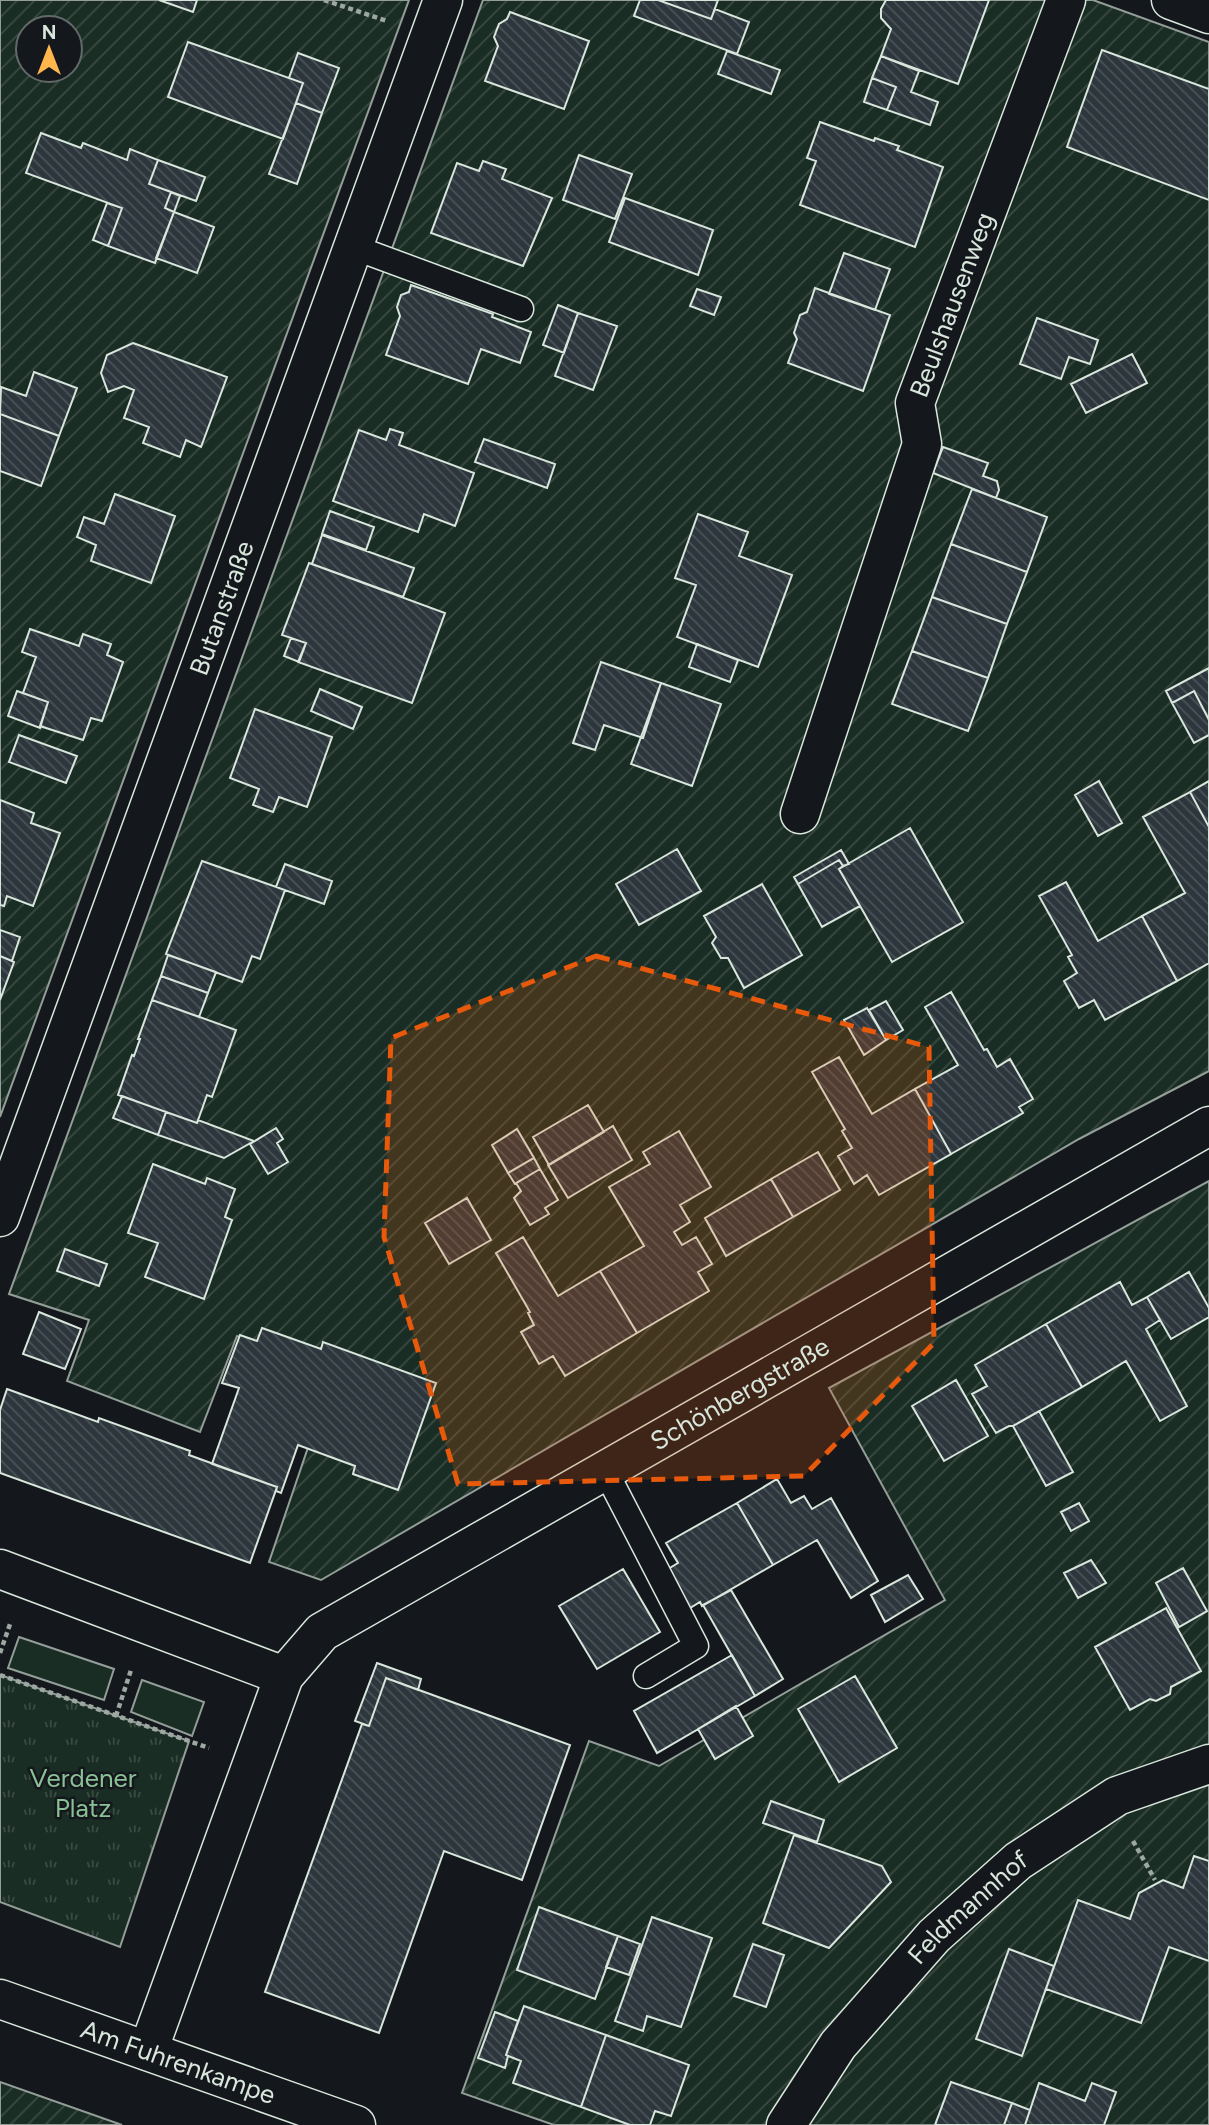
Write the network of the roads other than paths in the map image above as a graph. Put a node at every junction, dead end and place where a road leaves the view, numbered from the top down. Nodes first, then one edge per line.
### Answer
1 (443, 0) edge
2 (1066, 0) edge
3 (1171, 0) edge
4 (1209, 14) edge
5 (353, 247) junction
6 (521, 309) dead end
7 (800, 814) dead end
8 (1209, 1126) edge
9 (0, 1217) edge
10 (606, 1472) junction
11 (0, 1569) edge
12 (284, 1676) junction
13 (646, 1676) dead end
14 (1209, 1764) edge
15 (0, 1999) edge
16 (148, 2051) junction
17 (356, 2125) edge
18 (786, 2125) edge

1 - 5 street, Butanstraße
2 - 7 street, Beulshausenweg
3 - 4 street
5 - 6 lane
5 - 9 street, Butanstraße
8 - 10 street, Schönbergstraße
10 - 12 street, Schönbergstraße
10 - 13 lane
11 - 12 street
12 - 16 street
14 - 18 street, Feldmannhof
15 - 16 street, Am Fuhrenkampe
16 - 17 street, Am Fuhrenkampe

